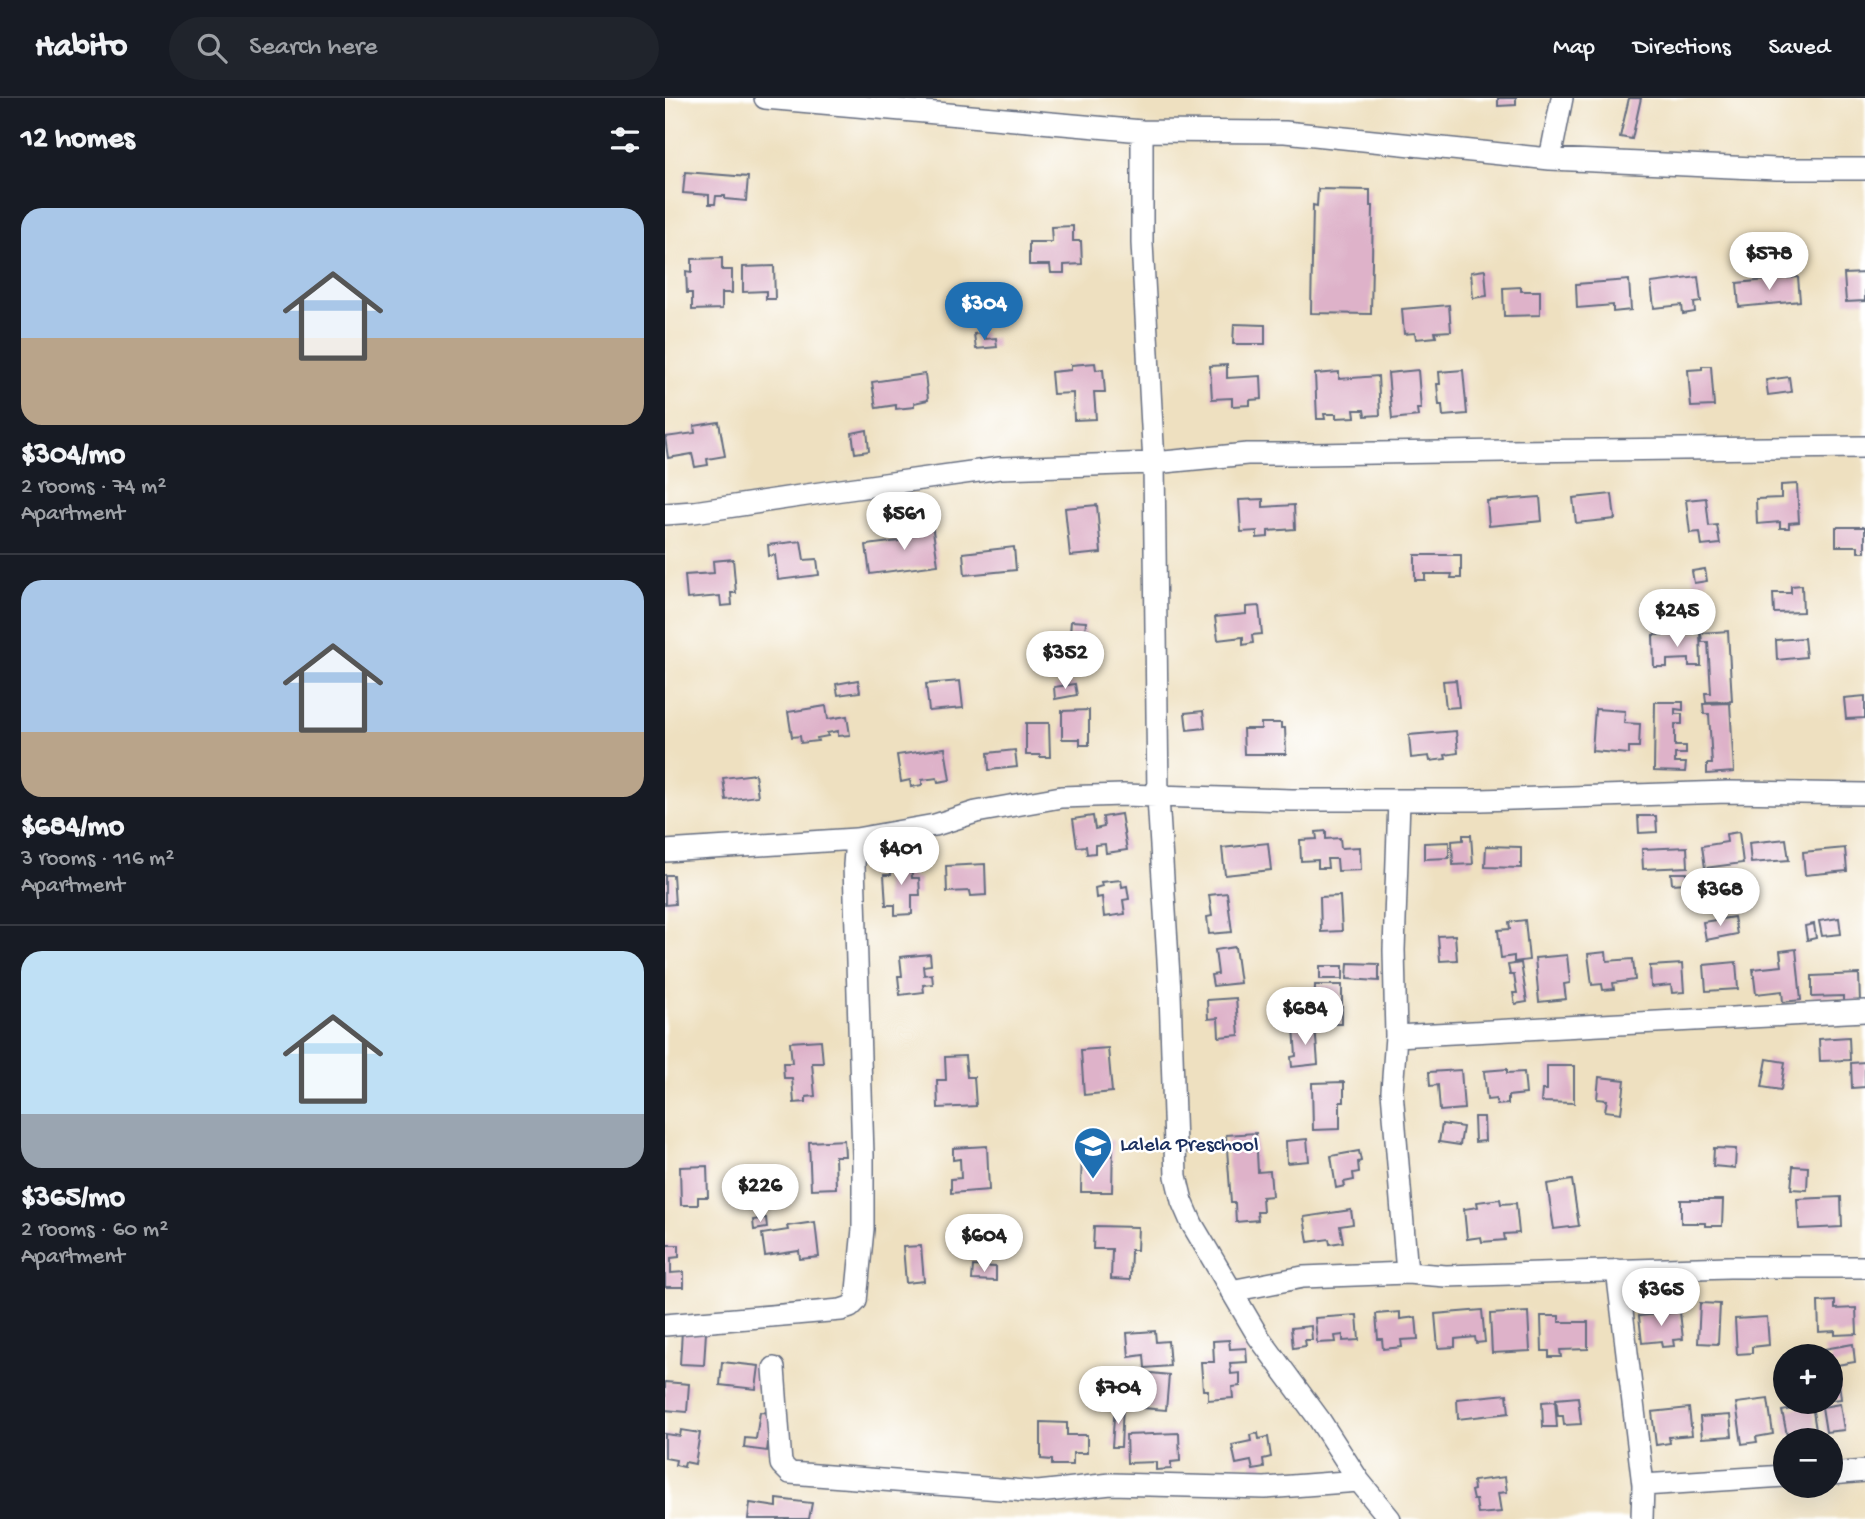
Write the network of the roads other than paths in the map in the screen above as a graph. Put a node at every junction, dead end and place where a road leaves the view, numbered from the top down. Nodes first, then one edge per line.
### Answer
1 (765, 98) edge
2 (1562, 98) edge
3 (841, 102) edge
4 (1142, 131) junction
5 (1550, 159) junction
6 (1865, 169) edge
7 (1865, 447) edge
8 (1154, 463) junction
9 (665, 514) edge
10 (1865, 794) edge
11 (1159, 797) junction
12 (1399, 800) junction
13 (856, 839) junction
14 (665, 851) edge
15 (1865, 1011) edge
16 (1396, 1036) junction
17 (1865, 1267) edge
18 (1617, 1270) junction
19 (1407, 1273) junction
20 (1230, 1291) junction
21 (665, 1325) edge
22 (774, 1368) dead end
23 (1865, 1471) edge
24 (1843, 1473) edge
25 (1773, 1477) edge
26 (1359, 1481) junction
27 (1643, 1485) junction
28 (1390, 1519) edge
29 (1642, 1519) edge

1 - 3 street
2 - 5 street
3 - 4 street
4 - 5 street
4 - 8 street
5 - 6 street
7 - 8 street
8 - 9 street
8 - 11 street
10 - 12 street
11 - 12 street
11 - 13 street
11 - 20 street
12 - 16 street
13 - 14 street
13 - 21 street
15 - 16 street
16 - 19 street
17 - 18 street
18 - 19 street
18 - 27 street
19 - 20 street
20 - 26 street
22 - 26 street
23 - 24 street
25 - 27 street
26 - 28 street
27 - 29 street

